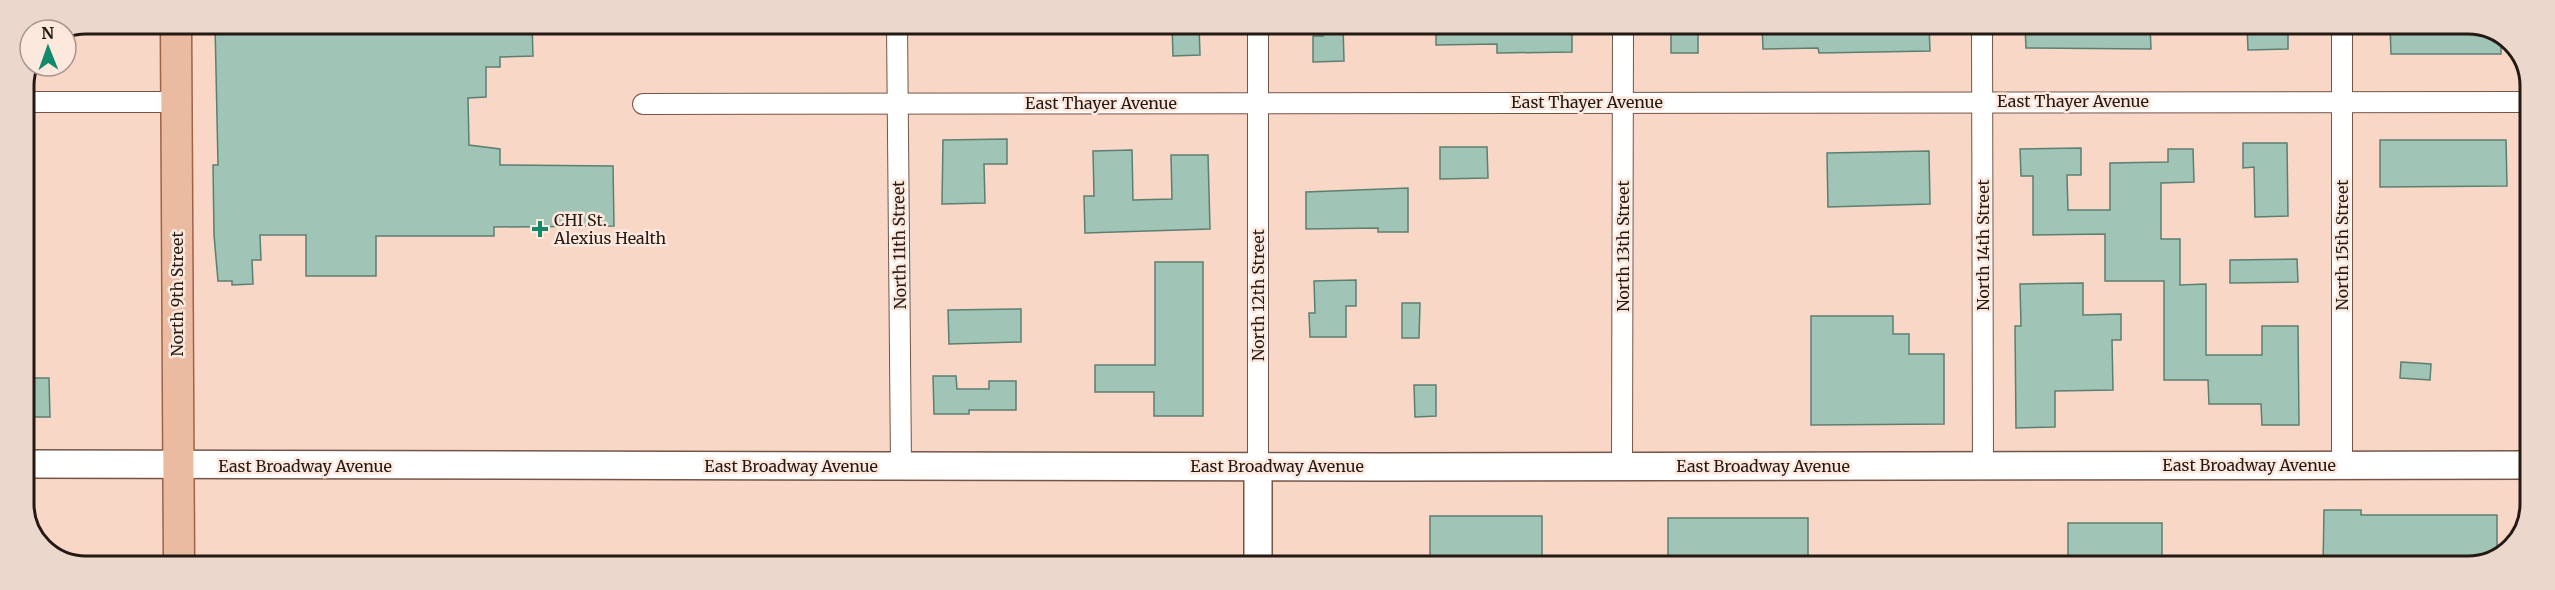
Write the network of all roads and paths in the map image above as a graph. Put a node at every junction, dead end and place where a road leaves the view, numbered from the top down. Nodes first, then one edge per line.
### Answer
1 (176, 34) edge
2 (897, 34) edge
3 (1258, 34) edge
4 (1623, 34) edge
5 (1982, 34) edge
6 (2342, 34) edge
7 (1982, 101) junction
8 (2342, 101) junction
9 (34, 102) edge
10 (176, 102) junction
11 (1623, 102) junction
12 (2520, 102) edge
13 (897, 103) junction
14 (643, 104) dead end
15 (1258, 104) junction
16 (35, 464) edge
17 (901, 465) junction
18 (1258, 465) junction
19 (1983, 465) junction
20 (2342, 465) junction
21 (2520, 465) edge
22 (178, 466) junction
23 (1622, 467) junction
24 (179, 556) edge
25 (1258, 556) edge

1 - 10 main road, North 9th Street
2 - 13 street, North 11th Street
3 - 15 street, North 12th Street
4 - 11 street, North 13th Street
5 - 7 street, North 14th Street
6 - 8 street, North 15th Street
7 - 8 street, East Thayer Avenue
7 - 11 street, East Thayer Avenue
7 - 19 street, North 14th Street
8 - 12 street, East Thayer Avenue
8 - 20 street, North 15th Street
9 - 10 street
10 - 22 main road, North 9th Street
11 - 15 street, East Thayer Avenue
11 - 23 street, North 13th Street
13 - 14 street, East Thayer Avenue
13 - 15 street, East Thayer Avenue
13 - 17 street, North 11th Street
15 - 18 street, North 12th Street
16 - 22 street, East Broadway Avenue
17 - 18 street, East Broadway Avenue
17 - 22 street, East Broadway Avenue
18 - 23 street, East Broadway Avenue
18 - 25 street, North 12th Street
19 - 20 street, East Broadway Avenue
19 - 23 street, East Broadway Avenue
20 - 21 street, East Broadway Avenue
22 - 24 main road, North 9th Street

